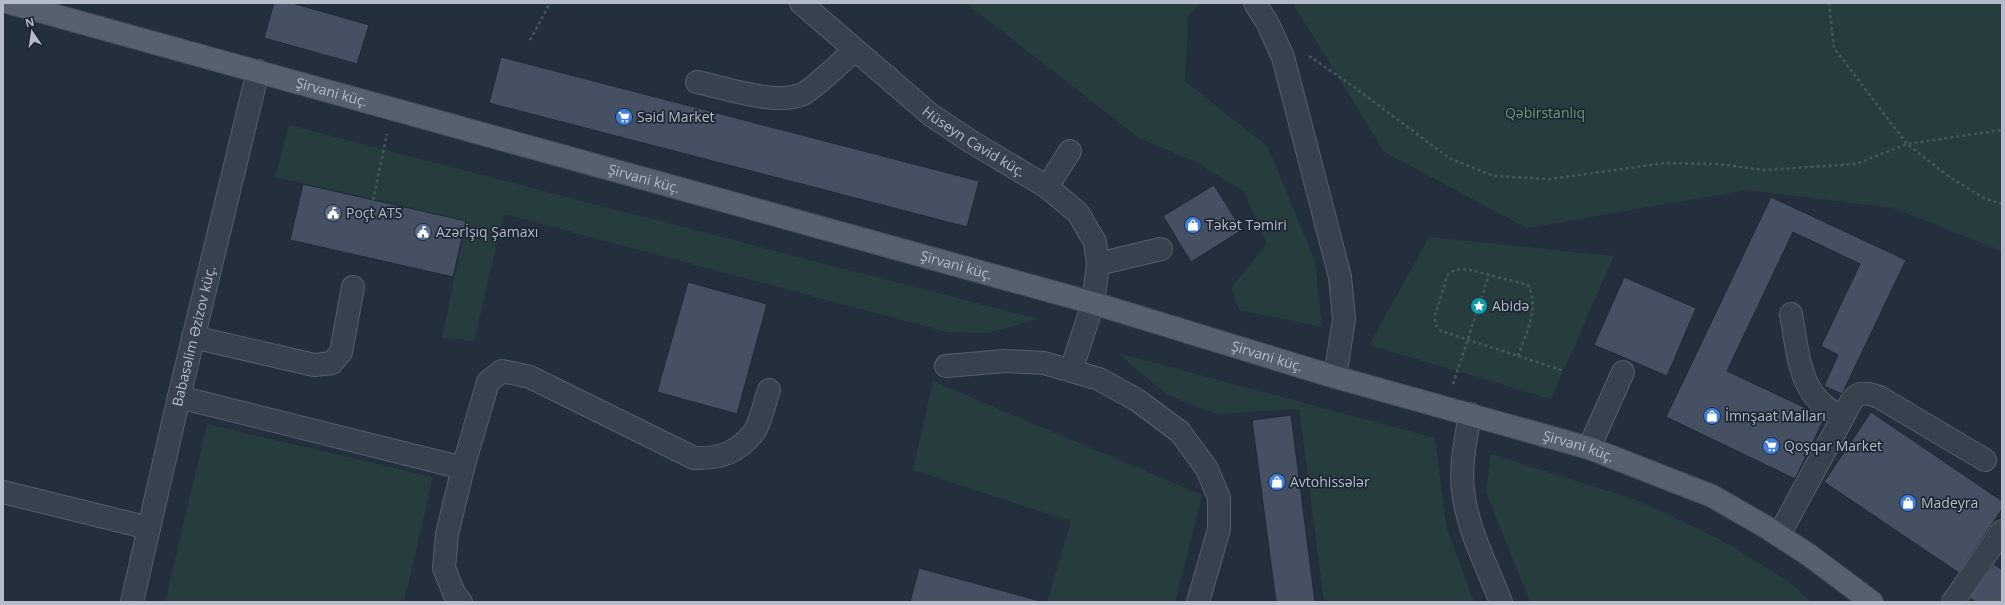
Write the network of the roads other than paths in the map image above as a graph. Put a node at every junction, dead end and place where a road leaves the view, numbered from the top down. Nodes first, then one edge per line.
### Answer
1 (10, 3) edge
2 (801, 3) edge
3 (1255, 3) edge
4 (855, 50) junction
5 (258, 71) junction
6 (697, 82) dead end
7 (1070, 151) dead end
8 (1047, 187) junction
9 (1161, 249) dead end
10 (1098, 264) junction
11 (353, 287) dead end
12 (1093, 303) junction
13 (1790, 314) dead end
14 (193, 337) junction
15 (946, 366) dead end
16 (1072, 371) junction
17 (1623, 372) dead end
18 (1336, 377) junction
19 (769, 390) dead end
20 (178, 397) junction
21 (1470, 414) junction
22 (1843, 417) junction
23 (1589, 448) junction
24 (1985, 460) dead end
25 (463, 468) junction
26 (3, 492) edge
27 (149, 528) junction
28 (2002, 531) edge
29 (1779, 535) junction
30 (132, 602) edge
31 (461, 602) edge
32 (1198, 602) edge
33 (1501, 602) edge
34 (1872, 602) edge
35 (1954, 602) edge

1 - 5 main road, Şirvani küç.
2 - 4 street, Hüseyn Cavid küç.
3 - 18 street
4 - 6 street
4 - 8 street, Hüseyn Cavid küç.
5 - 12 main road, Şirvani küç.
5 - 14 street, Babasəlim Əzizov küç.
7 - 8 street
8 - 10 street, Hüseyn Cavid küç.
9 - 10 street
10 - 12 street, Hüseyn Cavid küç.
11 - 14 street
12 - 16 street, Hüseyn Cavid küç.
12 - 18 main road, Şirvani küç.
13 - 22 street
14 - 20 street, Babasəlim Əzizov küç.
15 - 16 street
16 - 32 street
17 - 23 street
18 - 21 main road, Şirvani küç.
19 - 25 street
20 - 25 street
20 - 27 street, Babasəlim Əzizov küç.
21 - 23 main road, Şirvani küç.
21 - 33 street
22 - 24 street
22 - 29 street
23 - 29 main road, Şirvani küç.
25 - 31 street
26 - 27 street
27 - 30 street, Babasəlim Əzizov küç.
28 - 35 street
29 - 34 main road, Şirvani küç.

